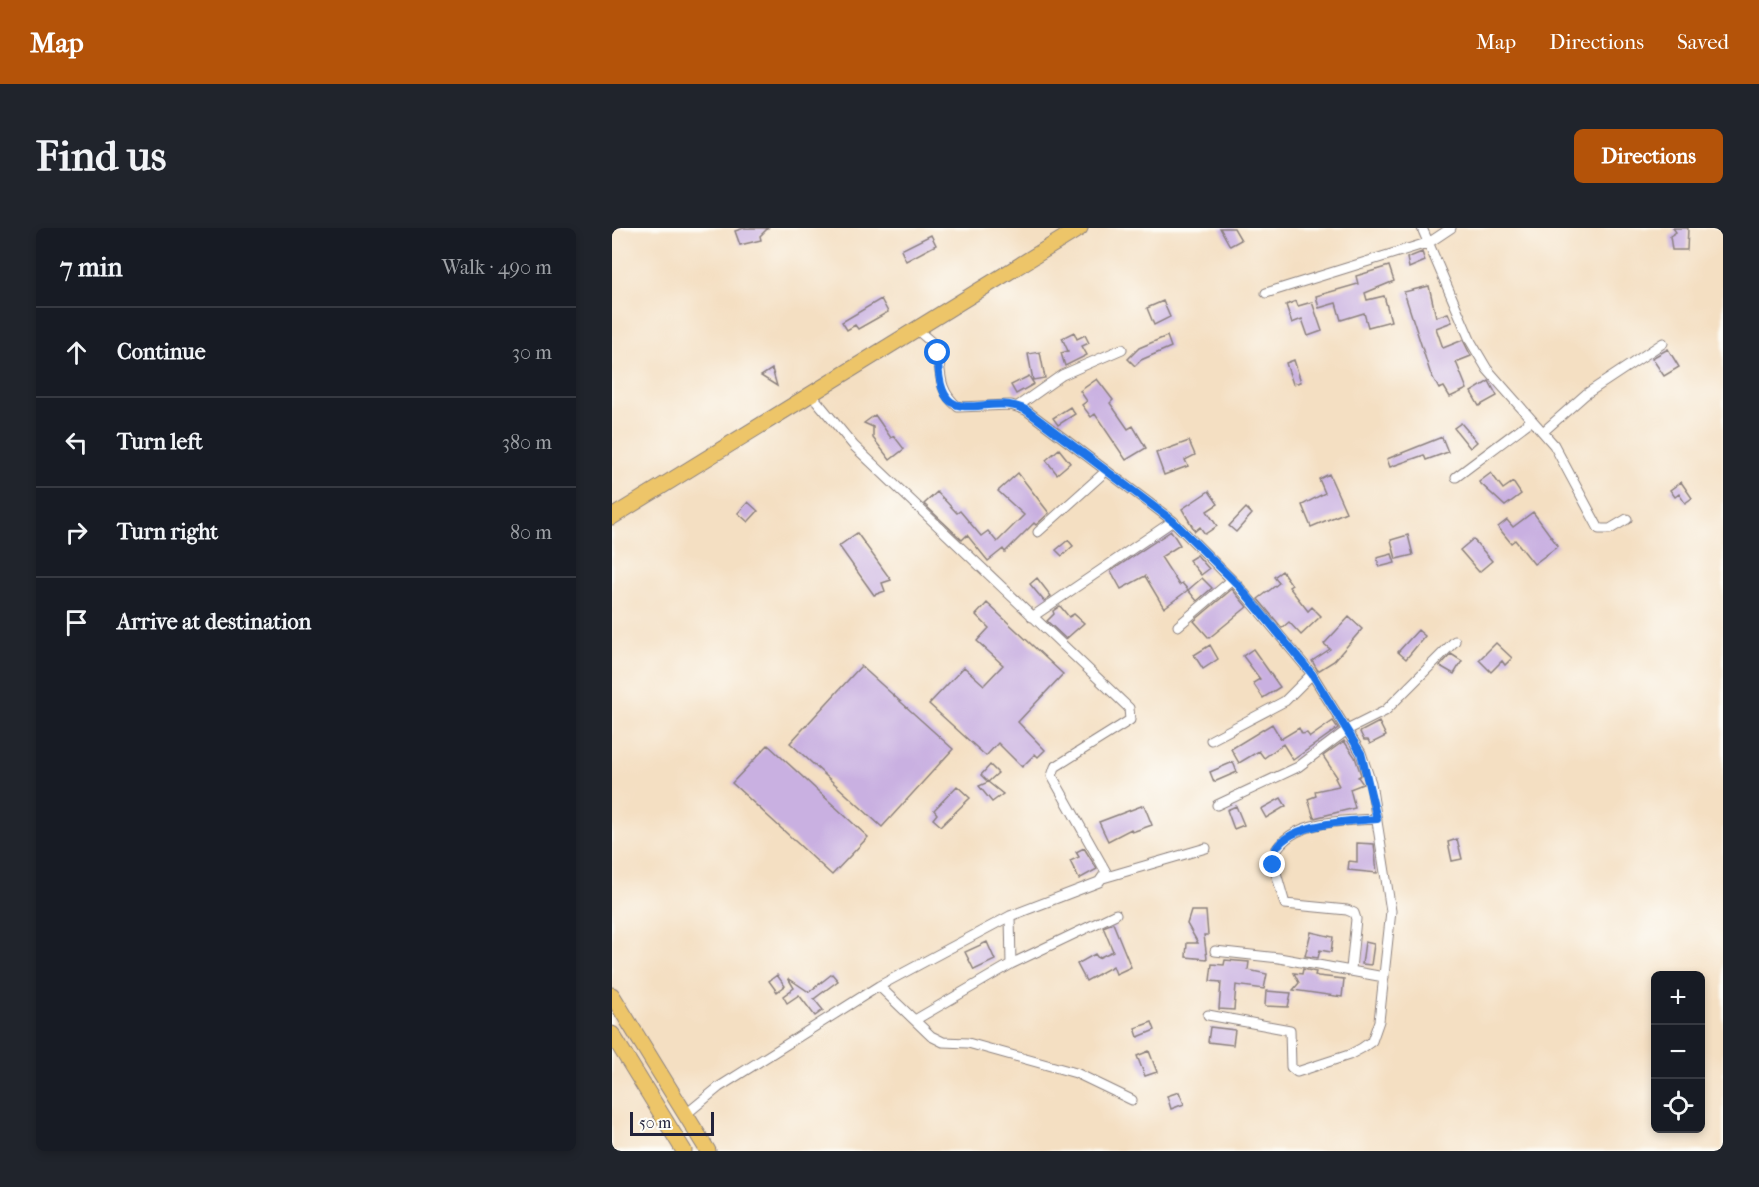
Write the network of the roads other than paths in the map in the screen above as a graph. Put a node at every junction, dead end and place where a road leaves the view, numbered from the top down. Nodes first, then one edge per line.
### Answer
1 (1080, 228) edge
2 (1422, 228) edge
3 (1451, 228) edge
4 (1430, 242) junction
5 (1266, 293) dead end
6 (915, 328) junction
7 (1663, 343) dead end
8 (1122, 349) dead end
9 (811, 394) junction
10 (1018, 406) junction
11 (1532, 420) junction
12 (1543, 432) junction
13 (1106, 471) junction
14 (1456, 477) dead end
15 (612, 517) edge
16 (1627, 519) dead end
17 (1173, 521) junction
18 (1038, 532) dead end
19 (1232, 580) junction
20 (1032, 617) junction
21 (1178, 626) dead end
22 (1455, 641) dead end
23 (1312, 674) junction
24 (1347, 730) junction
25 (1211, 740) dead end
26 (1217, 805) dead end
27 (1377, 819) junction
28 (1206, 848) dead end
29 (1103, 878) junction
30 (1116, 914) dead end
31 (1010, 916) junction
32 (1215, 951) dead end
33 (1011, 964) junction
34 (1351, 969) junction
35 (1384, 977) junction
36 (879, 986) junction
37 (612, 995) edge
38 (1208, 1015) dead end
39 (915, 1020) junction
40 (612, 1034) edge
41 (1132, 1100) dead end
42 (685, 1115) junction
43 (669, 1127) junction
44 (684, 1151) edge
45 (708, 1151) edge

1 - 6 main road
2 - 4 street
3 - 4 street
4 - 5 street
4 - 11 street
6 - 9 main road
6 - 10 street
7 - 12 street
8 - 10 street
9 - 15 main road
9 - 20 street
10 - 13 street
11 - 12 street
11 - 14 street
12 - 16 street
13 - 17 street
13 - 18 street
17 - 19 street
17 - 20 street
19 - 21 street
19 - 23 street
20 - 29 street
22 - 24 street
23 - 24 street
23 - 25 street
24 - 26 street
24 - 27 street
27 - 34 street
27 - 35 street
28 - 29 street
29 - 31 street
30 - 33 street
31 - 33 street
31 - 36 street
32 - 34 street
33 - 39 street
34 - 35 street
35 - 38 street
36 - 39 street
36 - 42 street
37 - 42 main road
39 - 41 street
40 - 43 main road
42 - 43 main road
42 - 45 main road
43 - 44 main road

